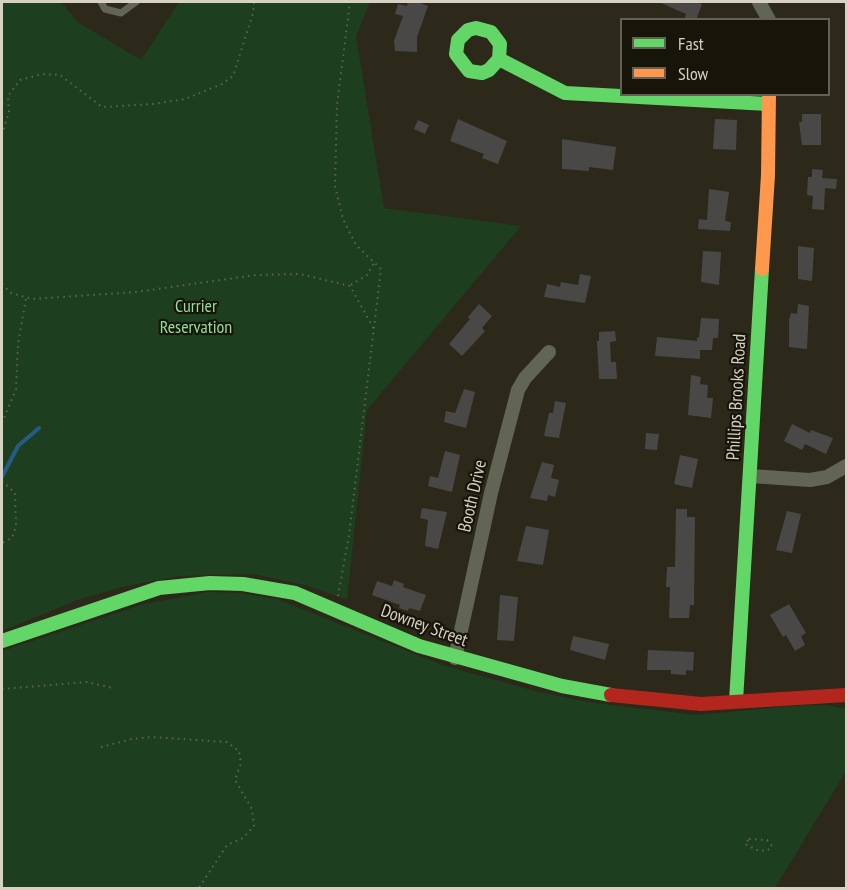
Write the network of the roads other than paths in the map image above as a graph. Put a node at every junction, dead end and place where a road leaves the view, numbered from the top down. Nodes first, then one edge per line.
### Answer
1 (101, 2) edge
2 (136, 2) edge
3 (759, 2) edge
4 (767, 18) edge
5 (500, 59) dead end
6 (620, 95) edge
7 (667, 96) edge
8 (769, 99) edge
9 (549, 352) dead end
10 (846, 466) edge
11 (750, 476) junction
12 (2, 641) edge
13 (455, 658) junction
14 (846, 695) edge
15 (736, 701) junction

1 - 2 lane
3 - 4 street
5 - 6 street
7 - 8 street
8 - 11 street, Phillips Brooks Road
9 - 13 street, Booth Drive
10 - 11 street
11 - 15 street, Phillips Brooks Road
12 - 13 street, Downey Street
13 - 15 street, Downey Street
14 - 15 street, Downey Street

